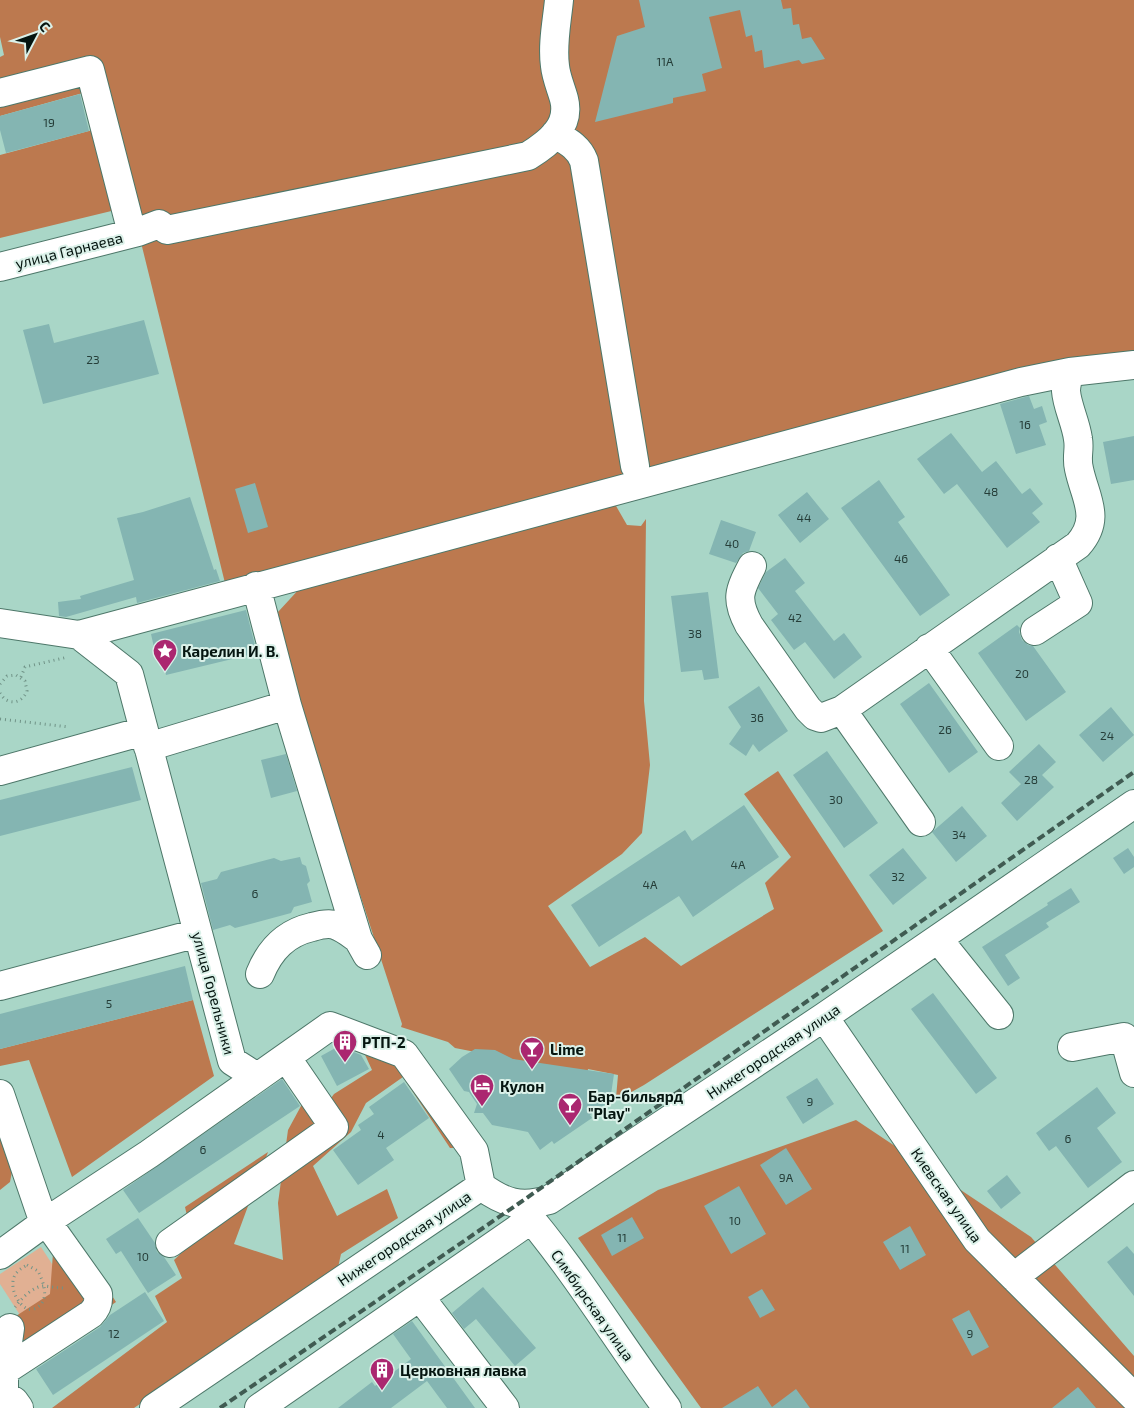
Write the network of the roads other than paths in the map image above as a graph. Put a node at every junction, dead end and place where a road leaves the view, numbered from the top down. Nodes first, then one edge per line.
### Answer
1 (558, 0) edge
2 (0, 93) edge
3 (554, 134) junction
4 (135, 233) junction
5 (0, 267) edge
6 (1134, 365) edge
7 (1070, 372) junction
8 (634, 466) dead end
9 (1058, 558) junction
10 (752, 566) dead end
11 (256, 586) junction
12 (0, 623) edge
13 (1035, 631) dead end
14 (88, 642) junction
15 (929, 648) junction
16 (287, 705) junction
17 (842, 710) junction
18 (146, 739) junction
19 (999, 746) dead end
20 (0, 771) edge
21 (1134, 804) edge
22 (921, 822) dead end
23 (198, 933) junction
24 (938, 939) junction
25 (260, 974) dead end
26 (0, 986) edge
27 (999, 1015) dead end
28 (824, 1017) junction
29 (1072, 1047) dead end
30 (286, 1057) junction
31 (1134, 1074) edge
32 (257, 1077) junction
33 (0, 1094) edge
34 (481, 1186) junction
35 (1134, 1186) edge
36 (525, 1211) junction
37 (44, 1223) junction
38 (170, 1243) dead end
39 (0, 1255) edge
40 (1014, 1277) junction
41 (420, 1296) junction
42 (7, 1320) edge
43 (4, 1372) junction
44 (1134, 1397) edge
45 (19, 1408) edge
46 (154, 1408) edge
47 (259, 1408) edge
48 (504, 1408) edge
49 (667, 1408) edge

1 - 3 street
2 - 4 street
3 - 4 street, улица Гарнаева
3 - 8 street
4 - 5 street, улица Гарнаева
6 - 7 street
7 - 9 street
7 - 11 street
9 - 13 street
9 - 15 street
10 - 17 street
11 - 14 street
11 - 16 street
12 - 14 street
14 - 18 street, улица Горельники
15 - 17 street
15 - 19 street
16 - 18 street
16 - 25 street
17 - 22 street
18 - 20 street
18 - 23 street, улица Горельники
21 - 24 street, Нижегородская улица
23 - 26 street
23 - 32 street, улица Горельники
24 - 27 street
24 - 28 street, Нижегородская улица
28 - 36 street, Нижегородская улица
28 - 40 street, Киевская улица
29 - 31 street
30 - 32 street
30 - 34 street
30 - 38 street
32 - 37 street
33 - 37 street
34 - 36 street, Нижегородская улица
34 - 46 street, Нижегородская улица
35 - 40 street
36 - 41 street
36 - 49 street, Симбирская улица
37 - 39 street
37 - 43 street
40 - 44 street, Киевская улица
41 - 47 street
41 - 48 street
42 - 43 street
43 - 45 street

